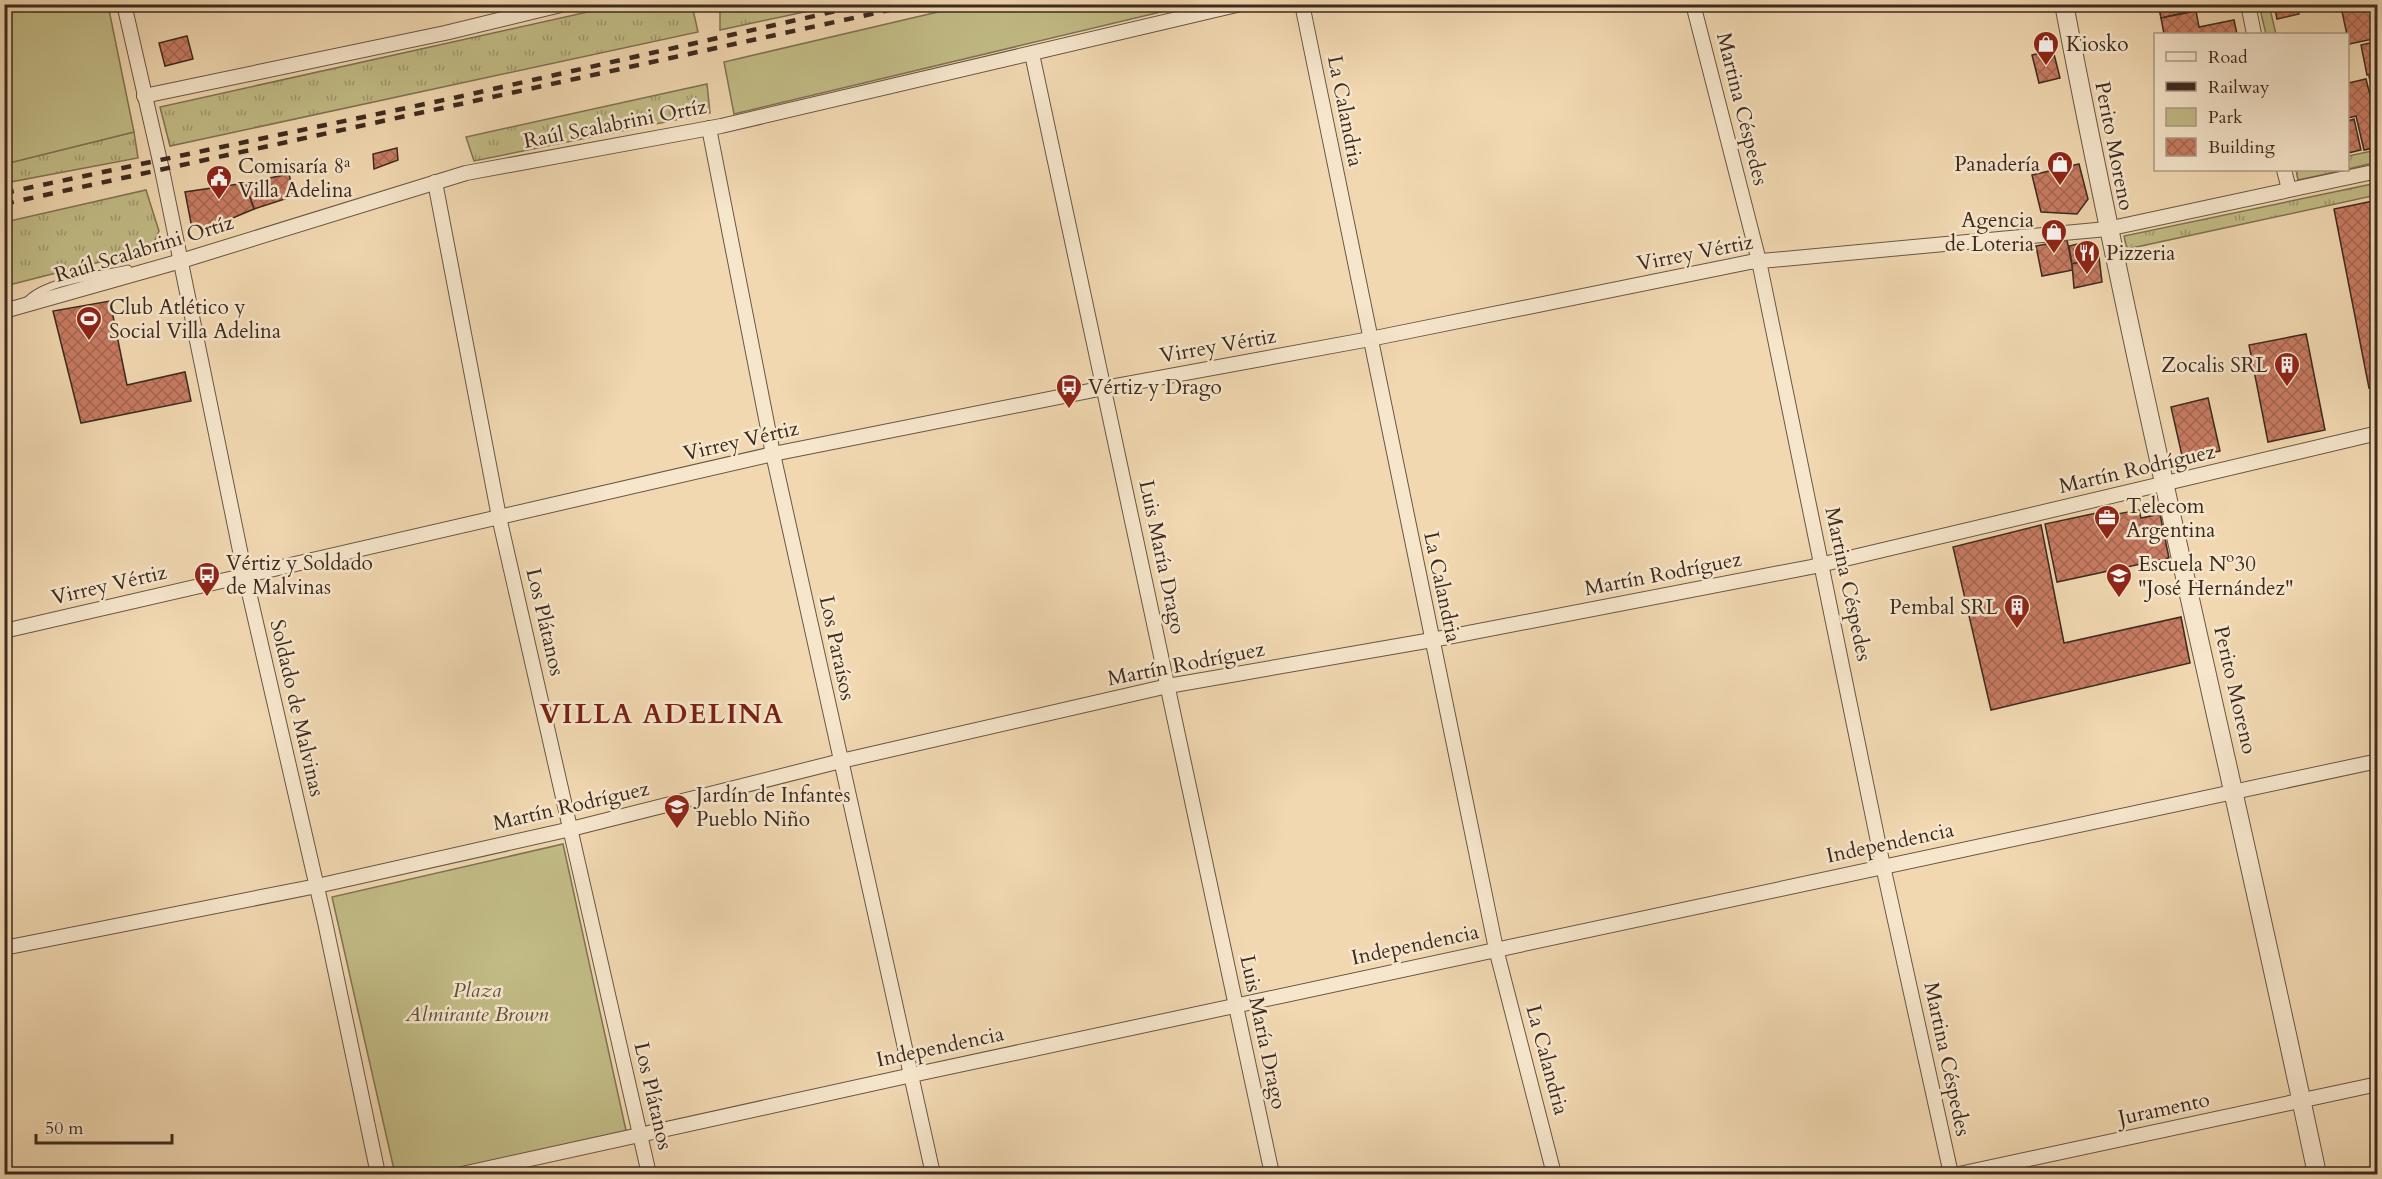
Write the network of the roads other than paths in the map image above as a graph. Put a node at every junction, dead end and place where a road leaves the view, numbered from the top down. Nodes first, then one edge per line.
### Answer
1 (124, 4) edge
2 (565, 4) edge
3 (1241, 4) edge
4 (1302, 4) edge
5 (1693, 4) edge
6 (2064, 4) edge
7 (2248, 4) edge
8 (519, 10) edge
9 (2254, 33) edge
10 (1032, 54) junction
11 (144, 96) junction
12 (709, 128) junction
13 (2284, 171) edge
14 (2378, 171) edge
15 (435, 182) junction
16 (2289, 189) junction
17 (2107, 229) junction
18 (176, 237) junction
19 (181, 261) junction
20 (1759, 261) junction
21 (21, 307) junction
22 (4, 311) edge
23 (1370, 339) junction
24 (1104, 388) junction
25 (2378, 433) edge
26 (773, 454) junction
27 (2164, 484) junction
28 (499, 517) junction
29 (1822, 564) junction
30 (245, 575) junction
31 (4, 631) edge
32 (1432, 640) junction
33 (1168, 686) junction
34 (2378, 760) edge
35 (841, 761) junction
36 (2235, 790) junction
37 (572, 829) junction
38 (1884, 866) junction
39 (317, 886) junction
40 (4, 948) edge
41 (1496, 949) junction
42 (1235, 1005) junction
43 (912, 1075) junction
44 (2378, 1084) edge
45 (2302, 1101) junction
46 (641, 1135) junction
47 (378, 1174) edge
48 (462, 1174) edge
49 (650, 1174) edge
50 (933, 1174) edge
51 (1272, 1174) edge
52 (1554, 1174) edge
53 (1951, 1174) edge
54 (1959, 1174) edge
55 (2317, 1174) edge

1 - 11 street, Soldado de Malvinas
2 - 8 street
3 - 10 street, Raúl Scalabrini Ortíz
4 - 23 street, La Calandria
5 - 20 street, Martina Céspedes
6 - 17 street, Perito Moreno
7 - 9 street
8 - 11 street
10 - 12 street, Raúl Scalabrini Ortíz
10 - 24 street, Luis María Drago
11 - 18 street, Soldado de Malvinas
12 - 15 street, Raúl Scalabrini Ortíz
12 - 26 street, Los Paraísos
13 - 16 street
14 - 16 street, Virrey Vértiz
15 - 19 street, Raúl Scalabrini Ortíz
15 - 28 street, Los Plátanos
16 - 17 street, Virrey Vértiz
17 - 20 street, Virrey Vértiz
17 - 27 street, Perito Moreno
18 - 19 street, Soldado de Malvinas
18 - 21 lane
19 - 21 street, Raúl Scalabrini Ortíz
19 - 30 street, Soldado de Malvinas
20 - 23 street, Virrey Vértiz
20 - 29 street, Martina Céspedes
21 - 22 street, Raúl Scalabrini Ortíz
23 - 24 street, Virrey Vértiz
23 - 32 street, La Calandria
24 - 26 street, Virrey Vértiz
24 - 33 street, Luis María Drago
25 - 27 street, Martín Rodríguez
26 - 28 street, Virrey Vértiz
26 - 35 street, Los Paraísos
27 - 29 street, Martín Rodríguez
27 - 36 street, Perito Moreno
28 - 30 street, Virrey Vértiz
28 - 37 street, Los Plátanos
29 - 32 street, Martín Rodríguez
29 - 38 street, Martina Céspedes
30 - 31 street, Virrey Vértiz
30 - 39 street, Soldado de Malvinas
32 - 33 street, Martín Rodríguez
32 - 41 street, La Calandria
33 - 35 street, Martín Rodríguez
33 - 42 street, Luis María Drago
34 - 36 street, Independencia
35 - 37 street, Martín Rodríguez
35 - 43 street, Los Paraísos
36 - 38 street, Independencia
36 - 45 street, Perito Moreno
37 - 39 street, Martín Rodríguez
37 - 46 street, Los Plátanos
38 - 41 street, Independencia
38 - 53 street, Martina Céspedes
39 - 40 street, Martín Rodríguez
39 - 47 street, Soldado de Malvinas
41 - 42 street, Independencia
41 - 52 street, La Calandria
42 - 43 street, Independencia
42 - 51 street, Luis María Drago
43 - 46 street, Independencia
43 - 50 street, Los Paraísos
44 - 45 street, Juramento
45 - 54 street, Juramento
45 - 55 street, Perito Moreno
46 - 48 street, Independencia
46 - 49 street, Los Plátanos

